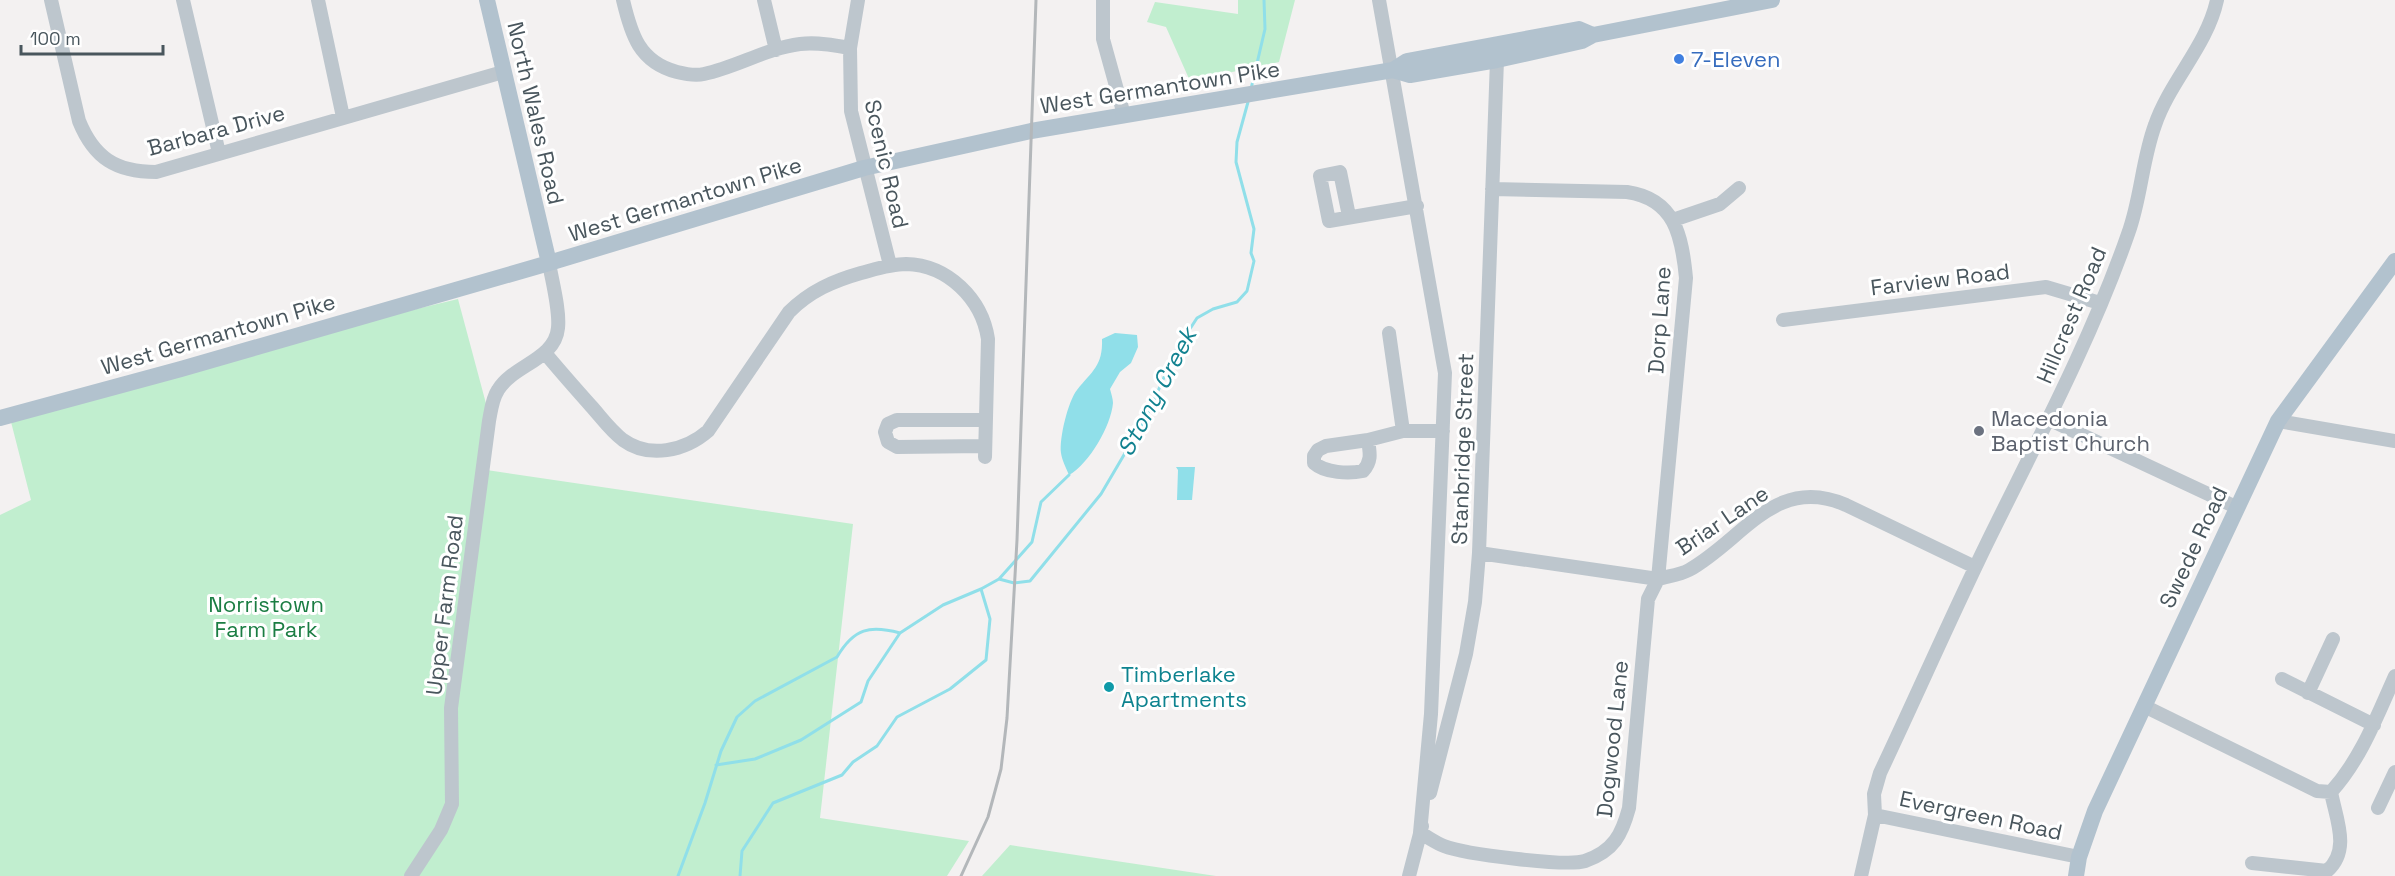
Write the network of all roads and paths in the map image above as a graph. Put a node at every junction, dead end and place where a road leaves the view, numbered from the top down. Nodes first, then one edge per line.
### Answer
1 (51, 0) edge
2 (183, 0) edge
3 (318, 0) edge
4 (487, 0) edge
5 (622, 0) edge
6 (764, 0) edge
7 (858, 0) edge
8 (1103, 0) edge
9 (1379, 0) edge
10 (1772, 0) edge
11 (2217, 0) edge
12 (1593, 35) junction
13 (850, 48) junction
14 (776, 50) junction
15 (1497, 60) junction
16 (1393, 70) junction
17 (503, 72) junction
18 (1124, 115) junction
19 (343, 117) junction
20 (219, 153) junction
21 (864, 168) junction
22 (1739, 188) dead end
23 (1492, 189) junction
24 (1417, 206) junction
25 (1349, 216) dead end
26 (1673, 220) junction
27 (2395, 261) edge
28 (549, 263) junction
29 (890, 265) junction
30 (2100, 303) junction
31 (1783, 320) dead end
32 (1389, 333) dead end
33 (545, 353) junction
34 (0, 418) edge
35 (2048, 419) junction
36 (985, 420) junction
37 (2277, 422) junction
38 (1403, 431) junction
39 (1443, 431) junction
40 (1368, 440) dead end
41 (2395, 441) edge
42 (2236, 507) junction
43 (1479, 553) junction
44 (1975, 567) junction
45 (1658, 579) junction
46 (2332, 639) dead end
47 (2395, 676) edge
48 (2282, 679) dead end
49 (2308, 693) junction
50 (2144, 706) junction
51 (2374, 725) junction
52 (2395, 772) edge
53 (2331, 792) junction
54 (2378, 808) dead end
55 (1875, 815) junction
56 (1420, 833) junction
57 (2079, 856) junction
58 (2252, 863) dead end
59 (411, 876) edge
60 (1409, 876) edge
61 (1861, 876) edge
62 (2076, 876) edge

1 - 20 street, Barbara Drive
2 - 20 street
3 - 19 street
4 - 17 main road, North Wales Road
5 - 14 street
6 - 14 street
7 - 13 street, Scenic Road
8 - 18 street
9 - 16 street, Stanbridge Street
10 - 12 main road, West Germantown Pike
11 - 30 street, Hillcrest Road
12 - 15 main road, West Germantown Pike
12 - 16 main road, West Germantown Pike
13 - 14 street
13 - 21 street, Scenic Road
15 - 16 main road, West Germantown Pike
15 - 23 street, Stanbridge Street
16 - 18 main road, West Germantown Pike
16 - 24 street, Stanbridge Street
17 - 19 street, Barbara Drive
17 - 28 main road, North Wales Road
18 - 21 main road, West Germantown Pike
19 - 20 street, Barbara Drive
21 - 28 main road, West Germantown Pike
21 - 29 street, Scenic Road
22 - 26 street
23 - 26 street
23 - 43 street, Stanbridge Street
24 - 25 street
24 - 39 street, Stanbridge Street
26 - 45 street, Dorp Lane
27 - 37 main road, Swede Road
28 - 33 street, North Wales Road
28 - 34 main road, West Germantown Pike
29 - 33 street
29 - 36 street
30 - 31 street, Farview Road
30 - 35 street, Hillcrest Road
32 - 38 street
33 - 59 street, Upper Farm Road
35 - 42 street
35 - 44 street, Hillcrest Road
36 - 36 street
37 - 41 street
37 - 42 main road, Swede Road
38 - 39 street
38 - 40 street
39 - 56 street, Stanbridge Street
42 - 50 main road, Swede Road
43 - 45 street, Briar Lane
43 - 56 street, Stanbridge Street
44 - 45 street, Briar Lane
44 - 55 street, Hillcrest Road
45 - 56 street, Dogwood Lane
46 - 49 street
47 - 51 street
48 - 49 street
49 - 51 street
50 - 53 street
50 - 57 main road, Swede Road
51 - 53 street
52 - 54 street
53 - 58 street
55 - 57 street, Evergreen Road
55 - 61 street, Hillcrest Road
56 - 60 street, Stanbridge Street
57 - 62 main road, Swede Road

